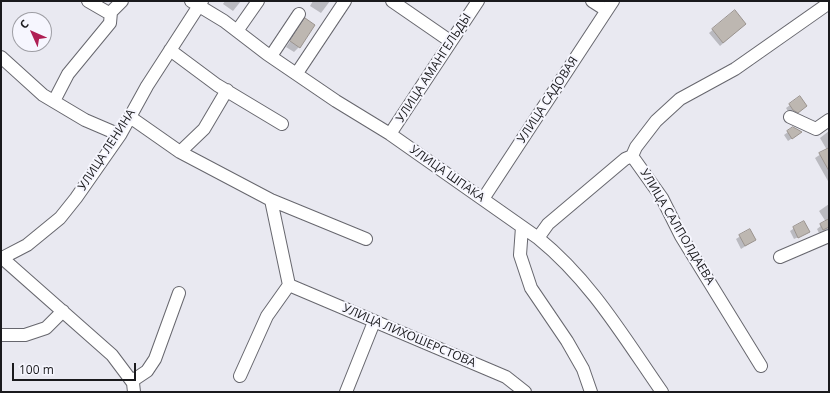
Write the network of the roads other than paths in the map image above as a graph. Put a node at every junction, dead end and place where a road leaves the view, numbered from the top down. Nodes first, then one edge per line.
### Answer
1 (88, 1) edge
2 (122, 1) edge
3 (258, 1) edge
4 (345, 1) edge
5 (392, 1) edge
6 (478, 1) edge
7 (592, 1) edge
8 (197, 3) edge
9 (829, 3) edge
10 (610, 6) edge
11 (111, 12) junction
12 (299, 14) dead end
13 (237, 31) junction
14 (450, 41) junction
15 (170, 50) junction
16 (271, 56) junction
17 (1, 57) edge
18 (297, 73) junction
19 (227, 90) junction
20 (54, 101) junction
21 (130, 117) junction
22 (790, 117) dead end
23 (829, 120) edge
24 (282, 124) dead end
25 (390, 134) junction
26 (120, 135) junction
27 (180, 152) junction
28 (632, 156) junction
29 (483, 199) junction
30 (271, 200) junction
31 (522, 227) junction
32 (829, 236) edge
33 (538, 238) junction
34 (366, 239) dead end
35 (780, 257) dead end
36 (2, 258) edge
37 (289, 285) junction
38 (179, 293) dead end
39 (62, 311) junction
40 (374, 322) junction
41 (1, 335) edge
42 (760, 366) dead end
43 (240, 376) dead end
44 (133, 387) edge
45 (346, 392) edge
46 (525, 392) edge
47 (591, 392) edge
48 (662, 392) edge

1 - 11 street
2 - 11 street
3 - 13 street
4 - 18 street
5 - 14 street
6 - 14 street, УЛИЦА АМАНГЕЛЬДЫ
7 - 10 street
8 - 13 street, УЛИЦА ШПАКА
8 - 15 street, УЛИЦА ЛЕНИНА
9 - 28 street
10 - 29 street, УЛИЦА САДОВАЯ
11 - 20 street
12 - 16 street
13 - 16 street, УЛИЦА ШПАКА
14 - 25 street, УЛИЦА АМАНГЕЛЬДЫ
15 - 19 street
15 - 21 street, УЛИЦА ЛЕНИНА
16 - 18 street, УЛИЦА ШПАКА
17 - 20 street
18 - 25 street, УЛИЦА ШПАКА
19 - 24 street
19 - 27 street
20 - 26 street
21 - 26 street, УЛИЦА ЛЕНИНА
21 - 27 street
22 - 23 street
25 - 29 street, УЛИЦА ШПАКА
26 - 36 street, УЛИЦА ЛЕНИНА
27 - 30 street
28 - 33 street
28 - 42 street, УЛИЦА САЛПОЛДАЕВА
29 - 31 street, УЛИЦА ШПАКА
30 - 34 street
30 - 37 street
31 - 33 street, УЛИЦА ШПАКА
31 - 47 street
32 - 35 street
33 - 48 street, УЛИЦА ШПАКА
36 - 39 street
37 - 40 street, УЛИЦА ЛИХОШЕРСТОВА
37 - 43 street
38 - 44 street
39 - 41 street
39 - 44 street
40 - 45 street
40 - 46 street, УЛИЦА ЛИХОШЕРСТОВА

